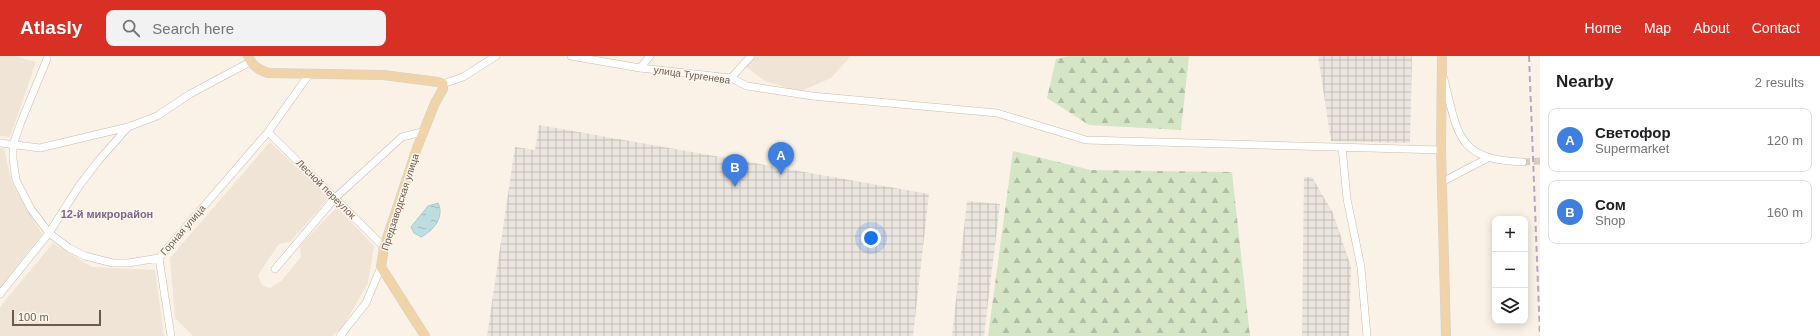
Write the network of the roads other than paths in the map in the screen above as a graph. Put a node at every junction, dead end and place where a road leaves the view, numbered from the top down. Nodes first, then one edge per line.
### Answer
1 (496, 56) edge
2 (571, 56) edge
3 (650, 56) edge
4 (751, 56) edge
5 (1442, 56) edge
6 (47, 59) dead end
7 (249, 59) edge
8 (640, 68) junction
9 (310, 73) junction
10 (1442, 73) junction
11 (731, 78) junction
12 (443, 84) junction
13 (128, 127) junction
14 (268, 132) junction
15 (422, 132) junction
16 (0, 143) edge
17 (13, 145) junction
18 (1342, 147) junction
19 (1441, 150) junction
20 (1488, 158) junction
21 (1523, 162) tunnel mouth
22 (1442, 182) junction
23 (335, 198) junction
24 (49, 233) junction
25 (384, 247) junction
26 (159, 258) junction
27 (381, 267) junction
28 (275, 269) dead end
29 (0, 294) edge
30 (171, 336) edge
31 (340, 336) edge
32 (425, 336) edge
33 (1367, 336) edge
34 (1446, 336) edge

1 - 12 street
2 - 8 street, улица Тургенева
3 - 8 street
4 - 11 street
5 - 10 main road
6 - 17 street, Горная улица
7 - 9 main road
7 - 13 street
8 - 11 street, улица Тургенева
9 - 12 main road
9 - 14 street, Горная улица
10 - 19 main road
10 - 20 street
11 - 18 street, улица Тургенева
12 - 15 main road, Предзаводская улица
13 - 17 street
13 - 24 street
14 - 23 street, Лесной переулок
14 - 26 street, Горная улица
15 - 23 street
15 - 25 main road, Предзаводская улица
16 - 17 street
17 - 24 street, Горная улица
18 - 19 street, улица Тургенева
18 - 33 street
19 - 22 main road
20 - 21 street
20 - 22 street
22 - 34 main road
23 - 25 street, Лесной переулок
23 - 28 street
24 - 26 street, Горная улица
24 - 29 street
25 - 27 main road, Предзаводская улица
26 - 30 street
27 - 31 street
27 - 32 main road

